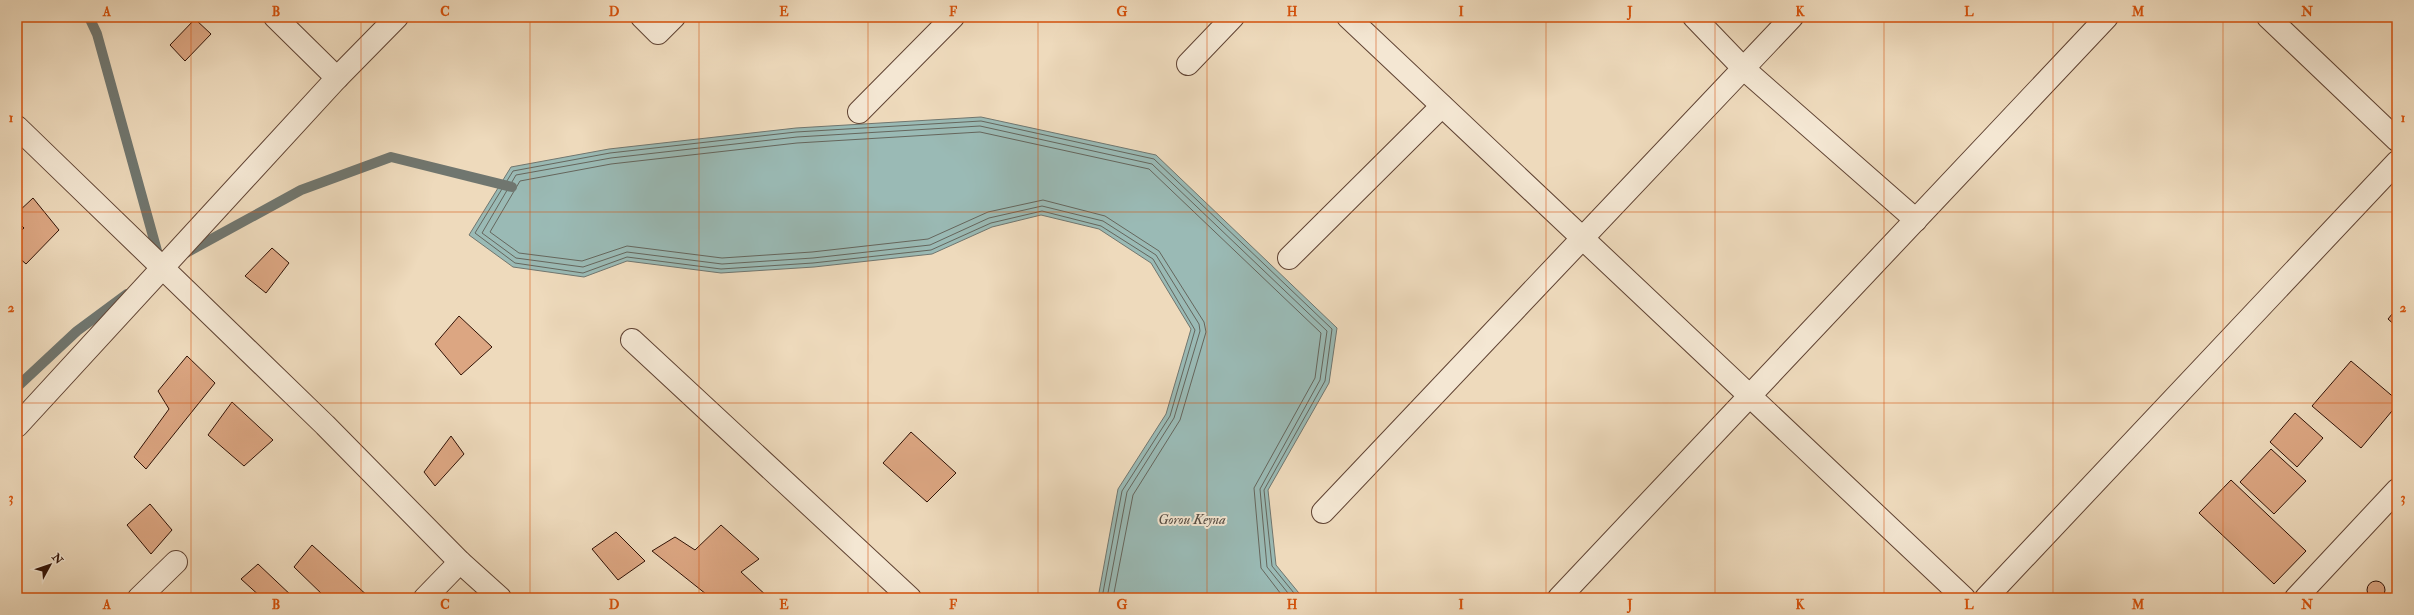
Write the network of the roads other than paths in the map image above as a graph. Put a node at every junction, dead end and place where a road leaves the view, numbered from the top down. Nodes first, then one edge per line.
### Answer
1 (275, 17) edge
2 (397, 17) edge
3 (642, 17) edge
4 (674, 17) edge
5 (953, 17) edge
6 (1233, 17) edge
7 (1348, 17) edge
8 (1694, 17) edge
9 (1792, 17) edge
10 (2107, 17) edge
11 (2268, 17) edge
12 (1188, 64) dead end
13 (1744, 69) junction
14 (337, 78) junction
15 (1442, 106) junction
16 (859, 112) dead end
17 (17, 126) edge
18 (2397, 140) edge
19 (2397, 162) edge
20 (1916, 220) junction
21 (1583, 238) junction
22 (1289, 258) dead end
23 (162, 267) junction
24 (632, 340) dead end
25 (1750, 396) junction
26 (17, 426) edge
27 (2397, 490) edge
28 (1323, 512) dead end
29 (176, 562) dead end
30 (460, 562) junction
31 (139, 598) edge
32 (425, 598) edge
33 (500, 598) edge
34 (910, 598) edge
35 (1559, 598) edge
36 (1964, 598) edge
37 (1986, 598) edge
38 (2296, 598) edge

1 - 14 street
2 - 14 street
3 - 4 street
5 - 16 street
6 - 12 street
7 - 15 street
8 - 13 street
9 - 13 street
10 - 20 street
11 - 18 street
13 - 20 street
13 - 21 street
14 - 23 street
15 - 21 street
15 - 22 street
17 - 23 street
19 - 37 street
20 - 25 street
21 - 25 street
21 - 28 street
23 - 26 street
23 - 30 street
24 - 34 street
25 - 35 street
25 - 36 street
27 - 38 street
29 - 31 street
30 - 32 street
30 - 33 street

